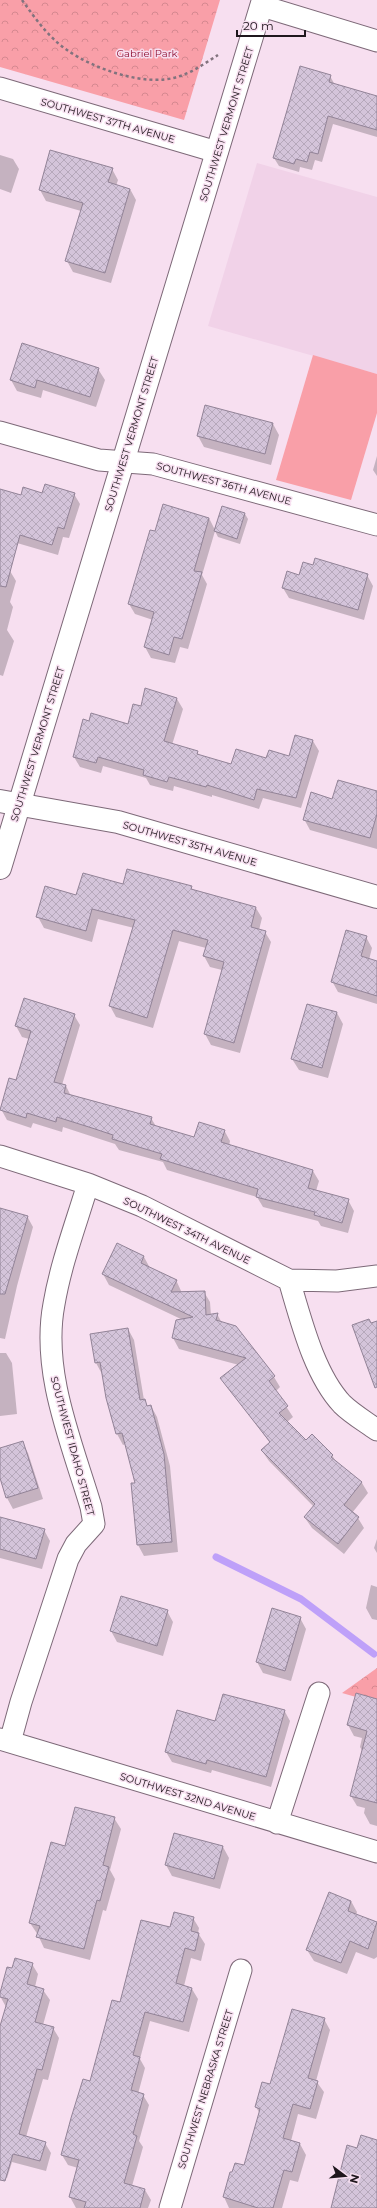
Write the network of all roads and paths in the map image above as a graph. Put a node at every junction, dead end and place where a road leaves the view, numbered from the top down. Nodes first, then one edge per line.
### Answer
1 (22, 0) edge
2 (262, 3) edge
3 (377, 41) edge
4 (218, 55) dead end
5 (0, 88) edge
6 (217, 152) junction
7 (0, 432) edge
8 (122, 462) junction
9 (377, 525) edge
10 (9, 802) edge
11 (0, 868) edge
12 (377, 897) edge
13 (0, 1156) edge
14 (88, 1184) junction
15 (377, 1276) edge
16 (289, 1280) junction
17 (377, 1430) edge
18 (319, 1693) dead end
19 (5, 1741) edge
20 (276, 1823) junction
21 (377, 1852) edge
22 (241, 1970) dead end
23 (170, 2208) edge

1 - 4 path
2 - 3 street
2 - 6 main road, SOUTHWEST VERMONT STREET
5 - 6 street, SOUTHWEST 37TH AVENUE
6 - 8 main road, SOUTHWEST VERMONT STREET
7 - 8 street, SOUTHWEST 36TH AVENUE
8 - 9 street, SOUTHWEST 36TH AVENUE
8 - 10 main road, SOUTHWEST VERMONT STREET
10 - 11 main road, SOUTHWEST VERMONT STREET
10 - 12 main road, SOUTHWEST 35TH AVENUE
13 - 14 street, SOUTHWEST 34TH AVENUE
14 - 16 street, SOUTHWEST 34TH AVENUE
14 - 19 street, SOUTHWEST IDAHO STREET
15 - 16 street, SOUTHWEST 34TH AVENUE
16 - 17 street
18 - 20 street
19 - 20 street, SOUTHWEST 32ND AVENUE
20 - 21 street, SOUTHWEST 32ND AVENUE
22 - 23 street, SOUTHWEST NEBRASKA STREET

